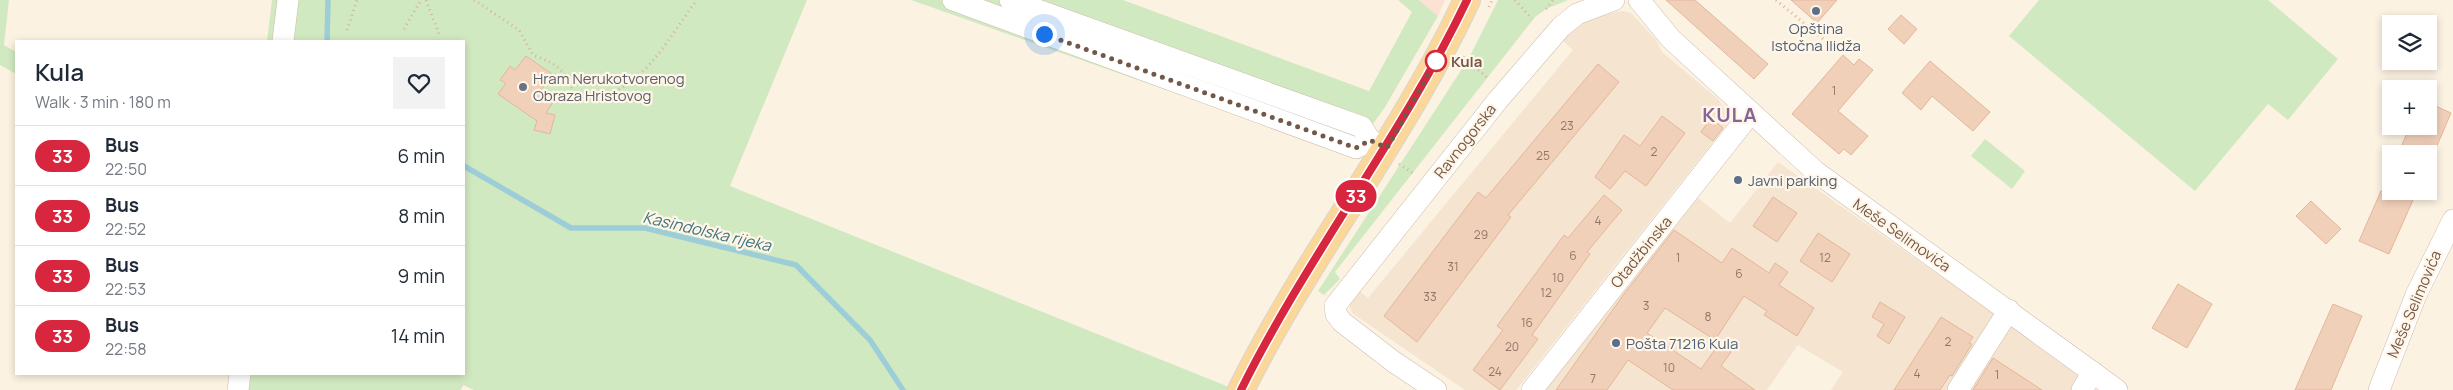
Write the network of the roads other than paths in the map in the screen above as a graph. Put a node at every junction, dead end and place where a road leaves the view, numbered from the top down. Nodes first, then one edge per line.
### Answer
1 (288, 0) edge
2 (953, 0) edge
3 (1010, 0) edge
4 (1467, 0) edge
5 (1614, 0) edge
6 (1639, 0) edge
7 (283, 40) edge
8 (1750, 114) junction
9 (1384, 150) junction
10 (2453, 220) edge
11 (2009, 310) junction
12 (240, 375) edge
13 (2088, 381) edge
14 (238, 390) edge
15 (1241, 390) edge
16 (1436, 390) edge
17 (1532, 390) edge
18 (1958, 390) edge
19 (2117, 390) edge
20 (2379, 390) edge

1 - 7 street
2 - 9 street
3 - 9 street
4 - 9 main road
5 - 16 street, Ravnogorska
6 - 8 street, Meše Selimovića
8 - 11 street, Meše Selimovića
8 - 17 street, Otadžbinska
9 - 15 main road
10 - 20 street, Meše Selimovića
11 - 13 street, Meše Selimovića
11 - 18 street
12 - 14 street
13 - 19 street, Meše Selimovića

